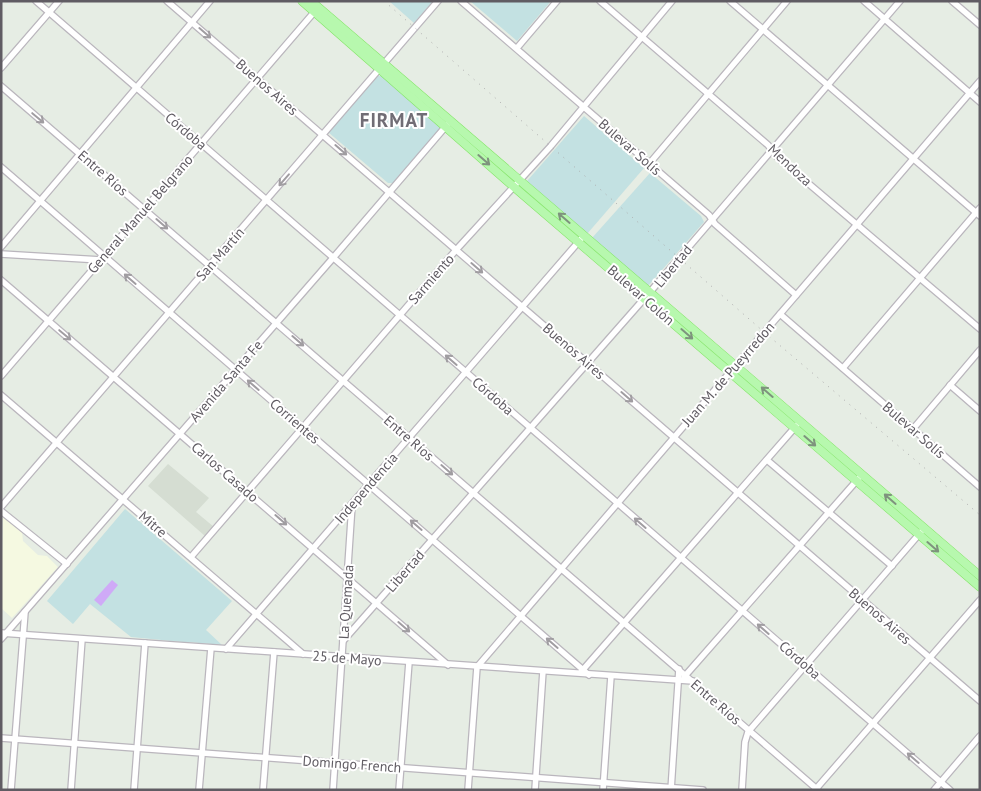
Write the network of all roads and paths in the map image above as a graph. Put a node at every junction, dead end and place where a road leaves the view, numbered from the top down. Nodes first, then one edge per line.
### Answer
1 (36, 1) edge
2 (59, 1) edge
3 (168, 1) edge
4 (210, 1) edge
5 (302, 1) edge
6 (311, 1) edge
7 (438, 1) edge
8 (461, 1) edge
9 (557, 1) edge
10 (600, 1) edge
11 (672, 1) edge
12 (730, 1) edge
13 (787, 1) edge
14 (864, 1) edge
15 (900, 1) edge
16 (952, 1) edge
17 (317, 10) junction
18 (49, 13) junction
19 (885, 19) junction
20 (192, 22) junction
21 (980, 25) edge
22 (763, 30) junction
23 (641, 36) junction
24 (517, 48) junction
25 (382, 66) junction
26 (1, 68) edge
27 (258, 78) junction
28 (980, 82) edge
29 (827, 85) junction
30 (1, 86) edge
31 (136, 88) junction
32 (708, 94) junction
33 (970, 94) junction
34 (980, 102) edge
35 (584, 107) junction
36 (448, 123) junction
37 (323, 135) junction
38 (201, 143) junction
39 (772, 150) junction
40 (80, 153) junction
41 (914, 159) junction
42 (649, 164) junction
43 (1, 167) edge
44 (517, 183) junction
45 (390, 192) junction
46 (40, 200) junction
47 (267, 200) junction
48 (144, 209) junction
49 (978, 212) edge
50 (712, 220) junction
51 (857, 225) junction
52 (582, 239) junction
53 (1, 246) edge
54 (456, 250) junction
55 (1, 254) edge
56 (334, 258) junction
57 (104, 259) junction
58 (210, 266) junction
59 (920, 278) junction
60 (1, 280) edge
61 (648, 295) junction
62 (796, 295) junction
63 (523, 307) junction
64 (170, 313) junction
65 (780, 314) junction
66 (400, 315) junction
67 (48, 321) junction
68 (277, 323) junction
69 (980, 328) edge
70 (980, 350) edge
71 (588, 363) junction
72 (733, 368) junction
73 (842, 368) junction
74 (236, 370) junction
75 (466, 372) junction
76 (1, 376) edge
77 (115, 378) junction
78 (343, 380) junction
79 (950, 385) junction
80 (1, 395) edge
81 (980, 411) edge
82 (798, 424) junction
83 (302, 428) junction
84 (531, 428) junction
85 (913, 429) junction
86 (180, 434) junction
87 (674, 437) junction
88 (409, 438) junction
89 (58, 442) junction
90 (766, 460) junction
91 (859, 477) junction
92 (368, 485) junction
93 (980, 487) edge
94 (247, 491) junction
95 (474, 493) junction
96 (738, 493) junction
97 (124, 499) junction
98 (617, 503) junction
99 (352, 504) junction
100 (1, 507) edge
101 (1, 511) edge
102 (829, 513) junction
103 (921, 531) junction
104 (432, 540) junction
105 (800, 546) junction
106 (314, 548) junction
107 (190, 557) junction
108 (682, 559) junction
109 (67, 564) junction
110 (892, 566) junction
111 (561, 568) junction
112 (980, 576) edge
113 (347, 577) junction
114 (980, 587) edge
115 (862, 600) junction
116 (980, 600) edge
117 (377, 603) junction
118 (743, 611) junction
119 (25, 612) junction
120 (256, 614) junction
121 (520, 616) junction
122 (625, 623) junction
123 (4, 633) edge
124 (22, 635) junction
125 (1, 639) edge
126 (82, 639) junction
127 (343, 641) junction
128 (145, 643) junction
129 (211, 648) junction
130 (226, 649) junction
131 (274, 652) junction
132 (303, 654) junction
133 (342, 657) junction
134 (930, 658) junction
135 (409, 662) junction
136 (448, 665) junction
137 (806, 665) junction
138 (477, 667) junction
139 (679, 669) junction
140 (543, 671) junction
141 (581, 672) junction
142 (611, 676) junction
143 (686, 676) junction
144 (678, 680) junction
145 (693, 681) junction
146 (980, 702) edge
147 (873, 723) junction
148 (750, 731) junction
149 (980, 736) edge
150 (1, 738) edge
151 (14, 739) junction
152 (74, 744) junction
153 (137, 748) junction
154 (202, 753) junction
155 (266, 758) junction
156 (334, 763) junction
157 (400, 768) junction
158 (469, 773) junction
159 (536, 778) junction
160 (604, 782) junction
161 (941, 782) junction
162 (671, 789) edge
163 (816, 789) edge
164 (11, 790) edge
165 (71, 790) edge
166 (134, 790) edge
167 (199, 790) edge
168 (263, 790) edge
169 (332, 790) edge
170 (398, 790) edge
171 (468, 790) edge
172 (536, 790) edge
173 (603, 790) edge
174 (703, 790) edge
175 (742, 790) edge
176 (934, 790) edge
177 (950, 790) edge

1 - 18 street, Córdoba
2 - 18 street
3 - 20 street, Buenos Aires
4 - 20 street
5 - 17 main road, Bulevar Colón
6 - 17 main road, Bulevar Colón
7 - 25 street, San Martín
8 - 24 street, Bulevar Solís
9 - 24 street
10 - 23 street, Mendoza
11 - 23 street, Sarmiento
12 - 22 street
13 - 22 street
14 - 19 street
15 - 19 street, Libertad
16 - 21 street
17 - 25 main road, Bulevar Colón
17 - 27 street, General Manuel Belgrano
18 - 26 street
18 - 31 street, Córdoba
19 - 29 street, Libertad
19 - 33 street
20 -> 27 street, Buenos Aires
20 - 31 street
22 - 29 street
22 - 32 street
23 - 32 street, Mendoza
23 - 35 street, Sarmiento
24 - 35 street, Bulevar Solís
25 - 36 main road, Bulevar Colón
25 - 37 street, San Martín
27 - 37 street, Buenos Aires
27 - 38 street, General Manuel Belgrano
28 - 33 street, Juan M. de Pueyrredon
29 - 39 street, Libertad
29 - 41 street
30 -> 40 street, Entre Ríos
31 - 38 street, Córdoba
31 - 40 street
32 - 39 street, Mendoza
32 - 42 street
33 - 34 street
33 - 41 street, Juan M. de Pueyrredon
35 - 42 street, Bulevar Solís
35 - 44 street, Sarmiento
36 - 44 main road, Bulevar Colón
36 - 45 street, Avenida Santa Fe
37 -> 45 street, Buenos Aires
37 -> 47 street, San Martín
38 - 47 street, Córdoba
38 - 48 street, General Manuel Belgrano
39 - 50 street, Libertad
39 - 51 street, Mendoza
40 - 46 street
40 - 48 street, Entre Ríos
41 - 49 street
41 - 51 street, Juan M. de Pueyrredon
42 - 50 street, Bulevar Solís
43 - 46 street, Corrientes
44 - 52 main road, Bulevar Colón
44 - 54 street, Sarmiento
45 - 54 street, Buenos Aires
45 - 56 street, Avenida Santa Fe
46 - 53 street
46 - 57 street, Corrientes
47 - 56 street, Córdoba
47 - 58 street, San Martín
48 - 57 street, General Manuel Belgrano
48 -> 58 street, Entre Ríos
49 - 59 street
50 - 61 street, Libertad
50 - 62 street, Bulevar Solís
51 - 59 street, Mendoza
51 - 62 street, Juan M. de Pueyrredon
52 - 61 main road, Bulevar Colón
52 - 63 street, Independencia
54 -> 63 street, Buenos Aires
54 - 66 street, Sarmiento
55 - 57 street
56 - 66 street, Córdoba
56 - 68 street, Avenida Santa Fe
64 -> 57 street, Corrientes
57 - 67 street, General Manuel Belgrano
58 - 64 street, San Martín
58 - 68 street, Entre Ríos
59 - 69 street, Mendoza
59 - 73 street
60 - 67 street, Carlos Casado
61 - 71 street, Libertad
61 - 72 main road, Bulevar Colón
62 - 65 street, Juan M. de Pueyrredon
63 - 71 street, Buenos Aires
63 - 75 street, Independencia
64 - 74 street, Corrientes
64 - 77 street, San Martín
65 - 72 street, Juan M. de Pueyrredon
65 - 73 street, Bulevar Solís
75 -> 66 street, Córdoba
66 - 78 street, Sarmiento
67 - 76 street, General Manuel Belgrano
67 -> 77 street, Carlos Casado
68 - 74 street, Avenida Santa Fe
68 -> 78 street, Entre Ríos
70 - 79 street
71 - 84 street, Libertad
71 -> 87 street, Buenos Aires
72 - 82 main road, Bulevar Colón
72 - 87 street, Juan M. de Pueyrredon
73 - 85 street, Bulevar Solís
83 -> 74 street, Corrientes
74 - 86 street, Avenida Santa Fe
75 - 84 street, Córdoba
75 - 88 street, Independencia
77 - 86 street, Carlos Casado
77 - 89 street, San Martín
78 - 83 street, Sarmiento
78 - 88 street, Entre Ríos
79 - 81 street
79 - 85 street
80 - 89 street, Mitre
82 - 90 street
82 - 91 main road, Bulevar Colón
83 - 92 street, Corrientes
83 - 94 street, Sarmiento
84 - 95 street, Libertad
84 - 98 street, Córdoba
85 - 93 street, Bulevar Solís
86 - 94 street, Carlos Casado
86 - 97 street, Avenida Santa Fe
87 - 96 street, Buenos Aires
87 - 98 street, Juan M. de Pueyrredon
88 - 92 street, Independencia
88 -> 95 street, Entre Ríos
89 - 97 street, Mitre
89 - 100 street, San Martín
90 - 96 street
90 - 102 street
91 - 102 street
91 - 103 main road, Bulevar Colón
92 - 99 street, Independencia
104 -> 92 street, Corrientes
94 -> 106 street, Carlos Casado
94 - 107 street, Sarmiento
95 - 104 street, Libertad
95 - 111 street, Entre Ríos
96 - 105 street, Buenos Aires
96 - 108 street
97 - 107 street, Mitre
97 - 109 street, Avenida Santa Fe
108 -> 98 street, Córdoba
98 - 111 street, Juan M. de Pueyrredon
99 - 106 street, Independencia
99 - 113 street, La Quemada
101 - 109 street
102 - 105 street
102 - 110 street
103 - 110 street
103 - 112 main road, Bulevar Colón
103 -> 114 main road, Bulevar Colón
104 - 117 street, Libertad
104 - 121 street, Corrientes
105 - 115 street, Buenos Aires
105 - 118 street
106 - 113 street, Carlos Casado
106 - 120 street, Independencia
107 - 120 street, Mitre
108 - 118 street, Córdoba
108 - 122 street
109 - 119 street, Avenida Santa Fe
110 - 115 street
111 - 121 street, Juan M. de Pueyrredon
111 - 122 street, Entre Ríos
113 - 117 street, Carlos Casado
113 - 127 street, La Quemada
115 - 134 street, Buenos Aires
115 - 137 street
116 - 134 street
117 - 127 street, Libertad
117 -> 136 street, Carlos Casado
137 -> 118 street, Córdoba
118 - 143 street
119 - 123 street, Avenida Santa Fe
119 - 124 street
120 - 130 street, Independencia
120 - 132 street, Mitre
121 - 138 street, Juan M. de Pueyrredon
141 -> 121 street, Corrientes
122 - 139 street, Entre Ríos
122 - 141 street
123 - 124 street, 25 de Mayo
123 - 125 street, Avenida Santa Fe
124 - 126 street, 25 de Mayo
124 - 151 street
126 - 128 street, 25 de Mayo
126 - 152 street
127 - 133 street, La Quemada
128 - 129 street, 25 de Mayo
128 - 153 street
129 - 130 street, 25 de Mayo
129 - 154 street
130 - 131 street, 25 de Mayo
131 - 132 street, 25 de Mayo
131 - 155 street
132 - 133 street, 25 de Mayo
133 - 135 street, 25 de Mayo
133 - 156 street, La Quemada
134 - 146 street, Buenos Aires
134 - 147 street
135 - 136 street, 25 de Mayo
135 - 157 street
136 - 138 street, 25 de Mayo
137 - 147 street, Córdoba
137 - 148 street
138 - 140 street, 25 de Mayo
138 - 158 street
139 - 143 street, Entre Ríos
139 - 144 street
140 - 141 street, 25 de Mayo
140 - 159 street
141 - 142 street, 25 de Mayo
142 - 144 street, 25 de Mayo
142 - 160 street
143 - 144 street
143 - 145 street, Entre Ríos
144 - 145 street, 25 de Mayo
144 - 162 street
145 - 148 street, Entre Ríos
161 -> 147 street, Córdoba
147 - 163 street
148 - 163 street, Entre Ríos
148 - 175 street
149 - 161 street
150 - 151 street, Domingo French
151 - 152 street, Domingo French
151 - 164 street
152 - 153 street, Domingo French
152 - 165 street
153 - 154 street, Domingo French
153 - 166 street
154 - 155 street, Domingo French
154 - 167 street
155 - 156 street, Domingo French
155 - 168 street
156 - 157 street, Domingo French
156 - 169 street, La Quemada
157 - 158 street, Domingo French
157 - 170 street
158 - 159 street, Domingo French
158 - 171 street
159 - 160 street, Domingo French
159 - 172 street
160 - 162 street, Domingo French
160 - 173 street
161 - 176 street
161 - 177 street, Córdoba
162 - 174 street, Domingo French

